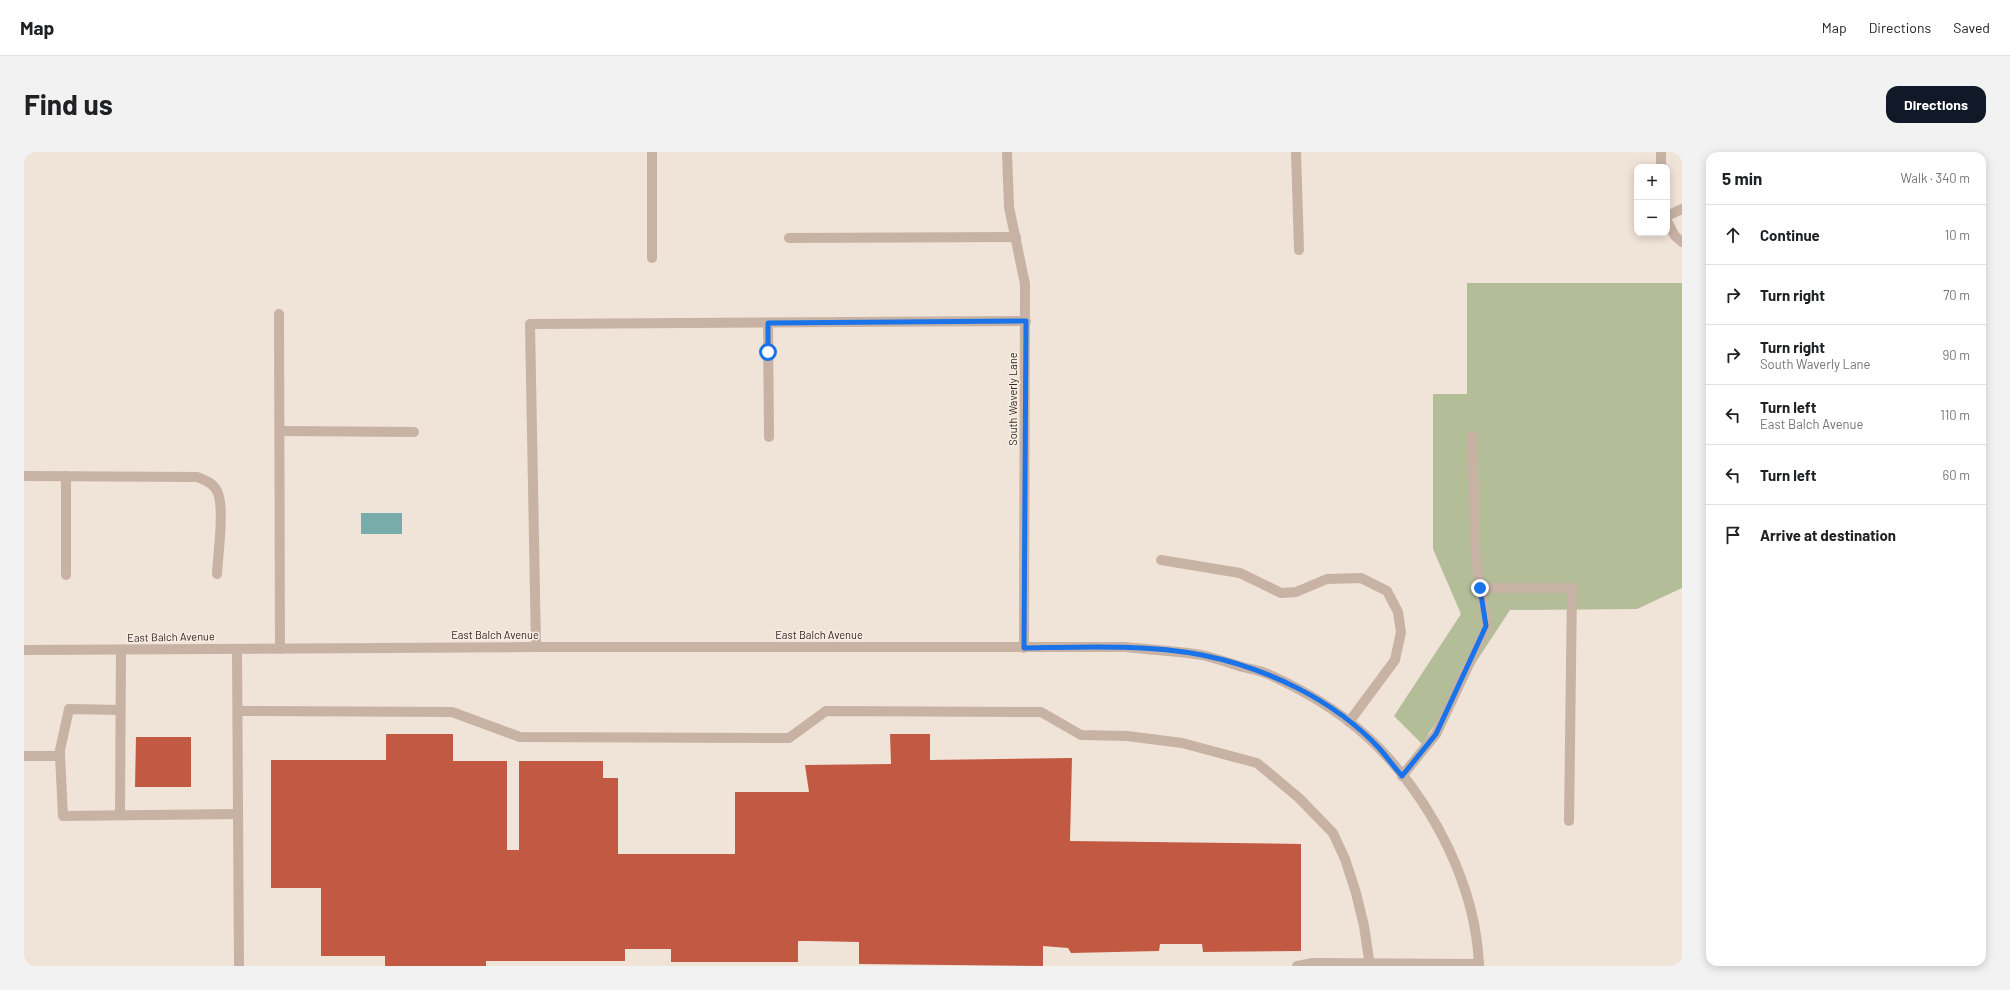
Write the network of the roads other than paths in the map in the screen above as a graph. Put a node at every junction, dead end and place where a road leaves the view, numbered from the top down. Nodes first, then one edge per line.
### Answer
1 (652, 152) edge
2 (1007, 152) edge
3 (1296, 152) edge
4 (1661, 152) edge
5 (1661, 164) edge
6 (1682, 209) edge
7 (1670, 215) edge
8 (1670, 227) edge
9 (1016, 237) junction
10 (789, 238) dead end
11 (1682, 242) edge
12 (1299, 250) dead end
13 (652, 258) dead end
14 (279, 314) dead end
15 (1026, 321) junction
16 (768, 323) junction
17 (280, 431) junction
18 (414, 432) dead end
19 (1472, 436) dead end
20 (769, 437) dead end
21 (24, 476) edge
22 (66, 476) junction
23 (1161, 560) dead end
24 (217, 574) dead end
25 (66, 575) dead end
26 (1480, 588) junction
27 (536, 647) junction
28 (1024, 648) junction
29 (238, 649) junction
30 (280, 649) junction
31 (24, 650) edge
32 (121, 650) junction
33 (120, 710) junction
34 (238, 711) junction
35 (1350, 722) junction
36 (24, 756) edge
37 (60, 756) junction
38 (1402, 776) junction
39 (238, 814) junction
40 (120, 815) junction
41 (1569, 821) dead end
42 (1370, 964) edge
43 (1479, 965) edge
44 (239, 966) edge
45 (1297, 966) edge

1 - 13 street
2 - 9 street, South Waverly Lane
3 - 12 street
4 - 5 street
6 - 7 street
8 - 11 street
9 - 10 street
9 - 15 street, South Waverly Lane
14 - 17 street
15 - 16 street
15 - 28 street, South Waverly Lane
16 - 20 street
16 - 27 street
17 - 18 street
17 - 30 street
19 - 26 street
21 - 22 street
22 - 24 street
22 - 25 street
23 - 35 street
26 - 38 street
26 - 41 street
27 - 28 street, East Balch Avenue
27 - 30 street, East Balch Avenue
28 - 35 street, East Balch Avenue
29 - 30 street, East Balch Avenue
29 - 32 street, East Balch Avenue
29 - 34 street
31 - 32 street, East Balch Avenue
32 - 33 street
33 - 37 street
33 - 40 street
34 - 39 street
34 - 42 street
35 - 38 street, East Balch Avenue
36 - 37 street
37 - 40 street
38 - 43 street, East Balch Avenue
39 - 40 street
39 - 44 street
42 - 43 street
42 - 45 street

